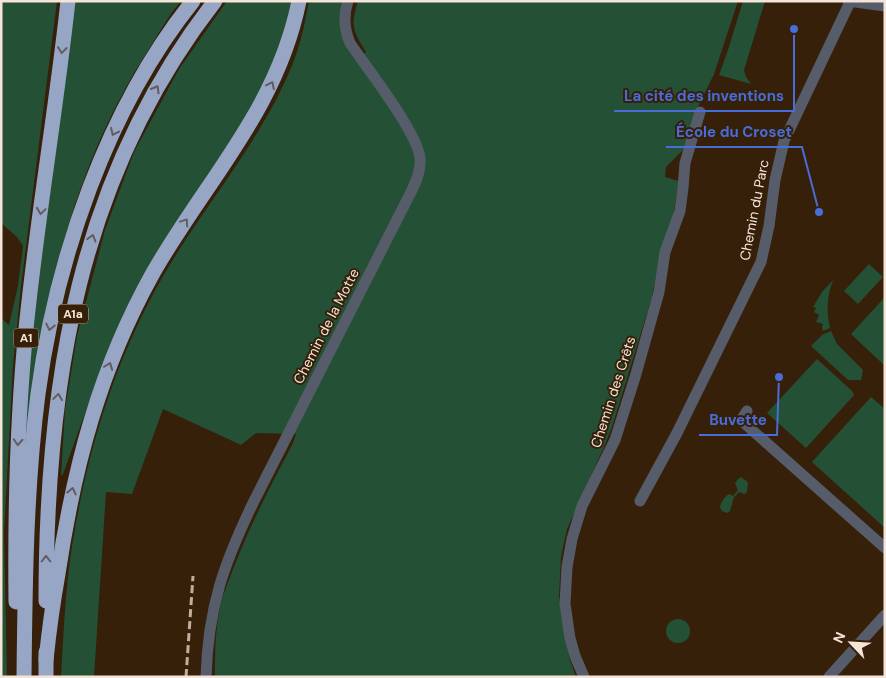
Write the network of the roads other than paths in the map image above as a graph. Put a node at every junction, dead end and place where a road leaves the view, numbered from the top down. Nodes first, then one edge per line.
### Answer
1 (68, 1) edge
2 (193, 1) edge
3 (215, 1) edge
4 (299, 1) edge
5 (348, 1) edge
6 (849, 2) edge
7 (885, 6) edge
8 (700, 112) dead end
9 (747, 411) dead end
10 (640, 501) dead end
11 (885, 548) edge
12 (885, 615) edge
13 (46, 660) junction
14 (19, 677) edge
15 (24, 677) edge
16 (46, 677) edge
17 (206, 677) edge
18 (584, 677) edge
19 (829, 677) edge

1 -> 14 highway, A1
2 -> 15 highway, A1a
13 -> 3 highway, A1a
13 -> 4 highway
5 - 17 street, Chemin de la Motte
6 - 7 street
6 - 10 street, Chemin du Parc
8 - 18 street, Chemin des Crêts
9 - 11 street
12 - 19 street
13 - 16 highway

